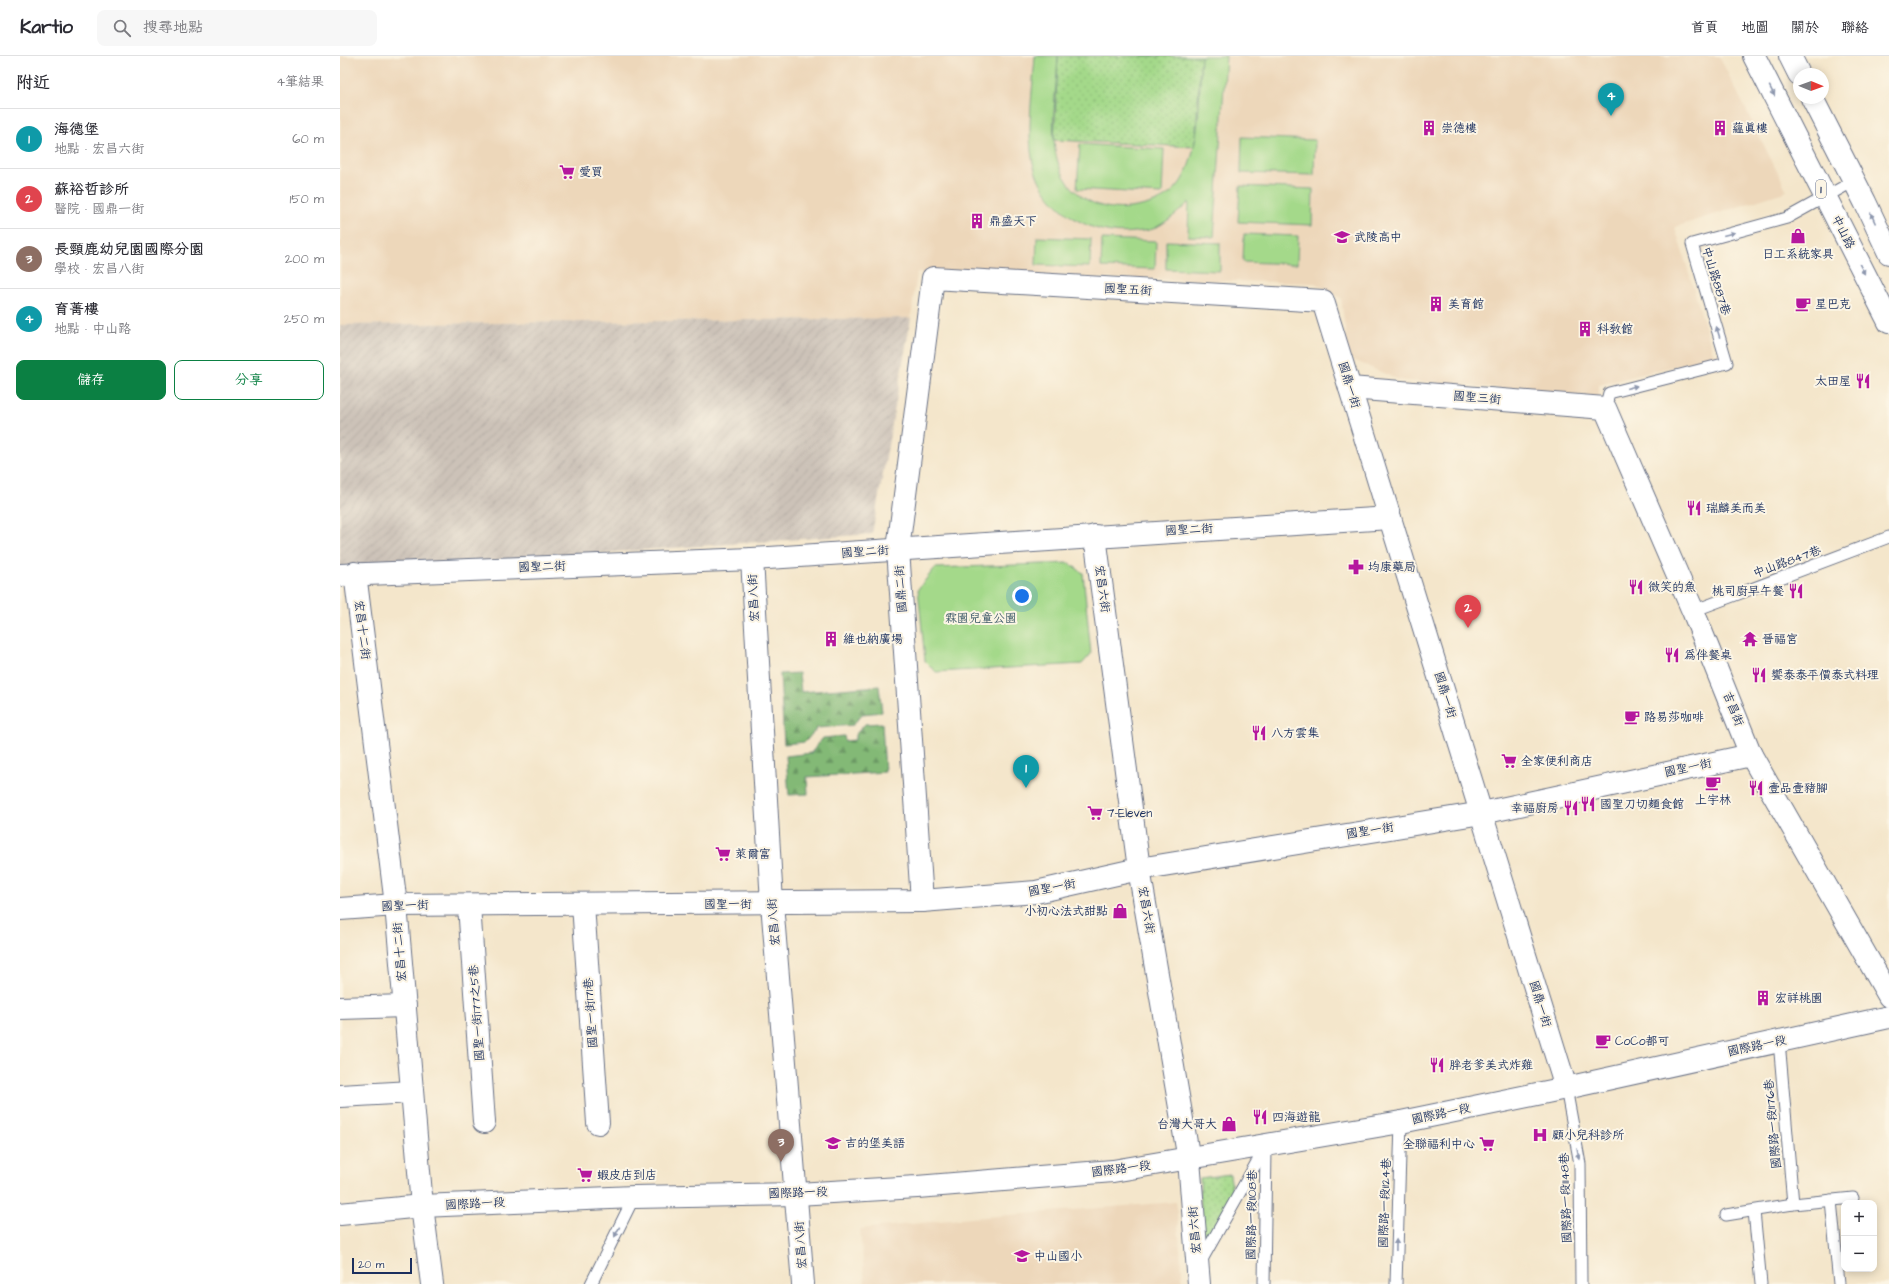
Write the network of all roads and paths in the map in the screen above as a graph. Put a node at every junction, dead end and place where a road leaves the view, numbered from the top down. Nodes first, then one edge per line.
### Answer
1 (1754, 56) edge
2 (1790, 56) edge
3 (1796, 68) edge
4 (1815, 104) edge
5 (1854, 181) junction
6 (1826, 198) junction
7 (1889, 253) edge
8 (933, 278) joint
9 (1323, 301) joint
10 (1889, 322) edge
11 (1350, 388) junction
12 (1605, 408) junction
13 (1390, 518) junction
14 (1095, 536) junction
15 (1889, 538) edge
16 (898, 549) junction
17 (752, 559) junction
18 (347, 574) edge
19 (1693, 611) junction
20 (1751, 755) junction
21 (1482, 813) junction
22 (1139, 869) junction
23 (922, 901) junction
24 (772, 903) junction
25 (584, 904) junction
26 (396, 905) junction
27 (469, 905) junction
28 (340, 909) edge
29 (1889, 996) edge
30 (405, 1006) junction
31 (340, 1008) edge
32 (1889, 1017) edge
33 (1779, 1041) junction
34 (1566, 1088) junction
35 (412, 1092) junction
36 (340, 1096) edge
37 (484, 1122) dead end
38 (598, 1122) dead end
39 (1402, 1122) junction
40 (1266, 1146) junction
41 (1189, 1160) junction
42 (797, 1194) junction
43 (634, 1197) junction
44 (1853, 1198) dead end
45 (1831, 1200) junction
46 (1793, 1204) junction
47 (422, 1206) junction
48 (1754, 1211) junction
49 (340, 1214) edge
50 (1726, 1215) dead end
51 (1199, 1276) edge
52 (432, 1284) edge
53 (591, 1284) edge
54 (803, 1284) edge
55 (1264, 1284) edge
56 (1396, 1284) edge
57 (1581, 1284) edge
58 (1761, 1284) edge
59 (1839, 1284) edge

1 -> 6 street, 中山路 / 1
2 - 3 street
4 - 5 street
5 - 6 lane, 中山路887巷
7 -> 5 street
6 -> 10 street, 中山路 / 1
12 -> 6 lane, 中山路887巷
8 - 9 street, 國聖五街
8 - 16 street, 國鼎二街
9 - 11 street, 國鼎一街
11 - 12 street, 國聖三街
11 - 13 street, 國鼎一街
12 - 19 street, 吉昌街
13 - 14 street, 國聖二街
13 - 21 street, 國鼎一街
14 - 16 street, 國聖二街
14 - 22 street, 宏昌六街
15 - 19 lane, 中山路847巷
16 - 17 street, 國聖二街
16 - 23 street, 國鼎二街
17 - 18 street, 國聖二街
17 - 24 street, 宏昌八街
18 - 26 street, 宏昌十二街
19 - 20 street, 吉昌街
20 - 21 street, 國聖一街
20 - 29 street, 吉昌街
21 - 22 street, 國聖一街
21 - 34 street, 國鼎一街
22 - 23 street, 國聖一街
22 - 41 street, 宏昌六街
23 - 24 street, 國聖一街
24 - 25 street, 國聖一街
24 - 42 street, 宏昌八街
25 - 27 street, 國聖一街
25 - 38 street, 國聖一街171巷
26 - 27 street, 國聖一街
26 - 28 street, 國聖一街
26 - 30 street, 宏昌十二街
27 - 37 street, 國聖一街177之5巷
30 - 31 street
30 - 35 street, 宏昌十二街
32 - 33 street, 國際路一段
33 - 34 street, 國際路一段
33 - 46 lane, 國際路一段1176巷
34 - 39 street, 國際路一段
34 -> 57 lane, 國際路一段1148巷
35 - 36 street
35 - 47 street, 宏昌十二街
39 - 40 street, 國際路一段
56 -> 39 lane, 國際路一段1124巷
40 - 41 street, 國際路一段
40 - 51 lane
40 - 55 lane, 國際路一段1108巷
41 - 42 street, 國際路一段
41 - 51 street, 宏昌六街
42 - 43 street, 國際路一段
42 - 54 street, 宏昌八街
43 - 47 street, 國際路一段
43 -> 53 lane
44 - 45 lane
45 - 46 lane
45 - 59 lane
46 - 48 lane
47 - 49 street, 國際路一段
47 - 52 street, 宏昌十二街
48 - 50 lane
48 - 58 lane

